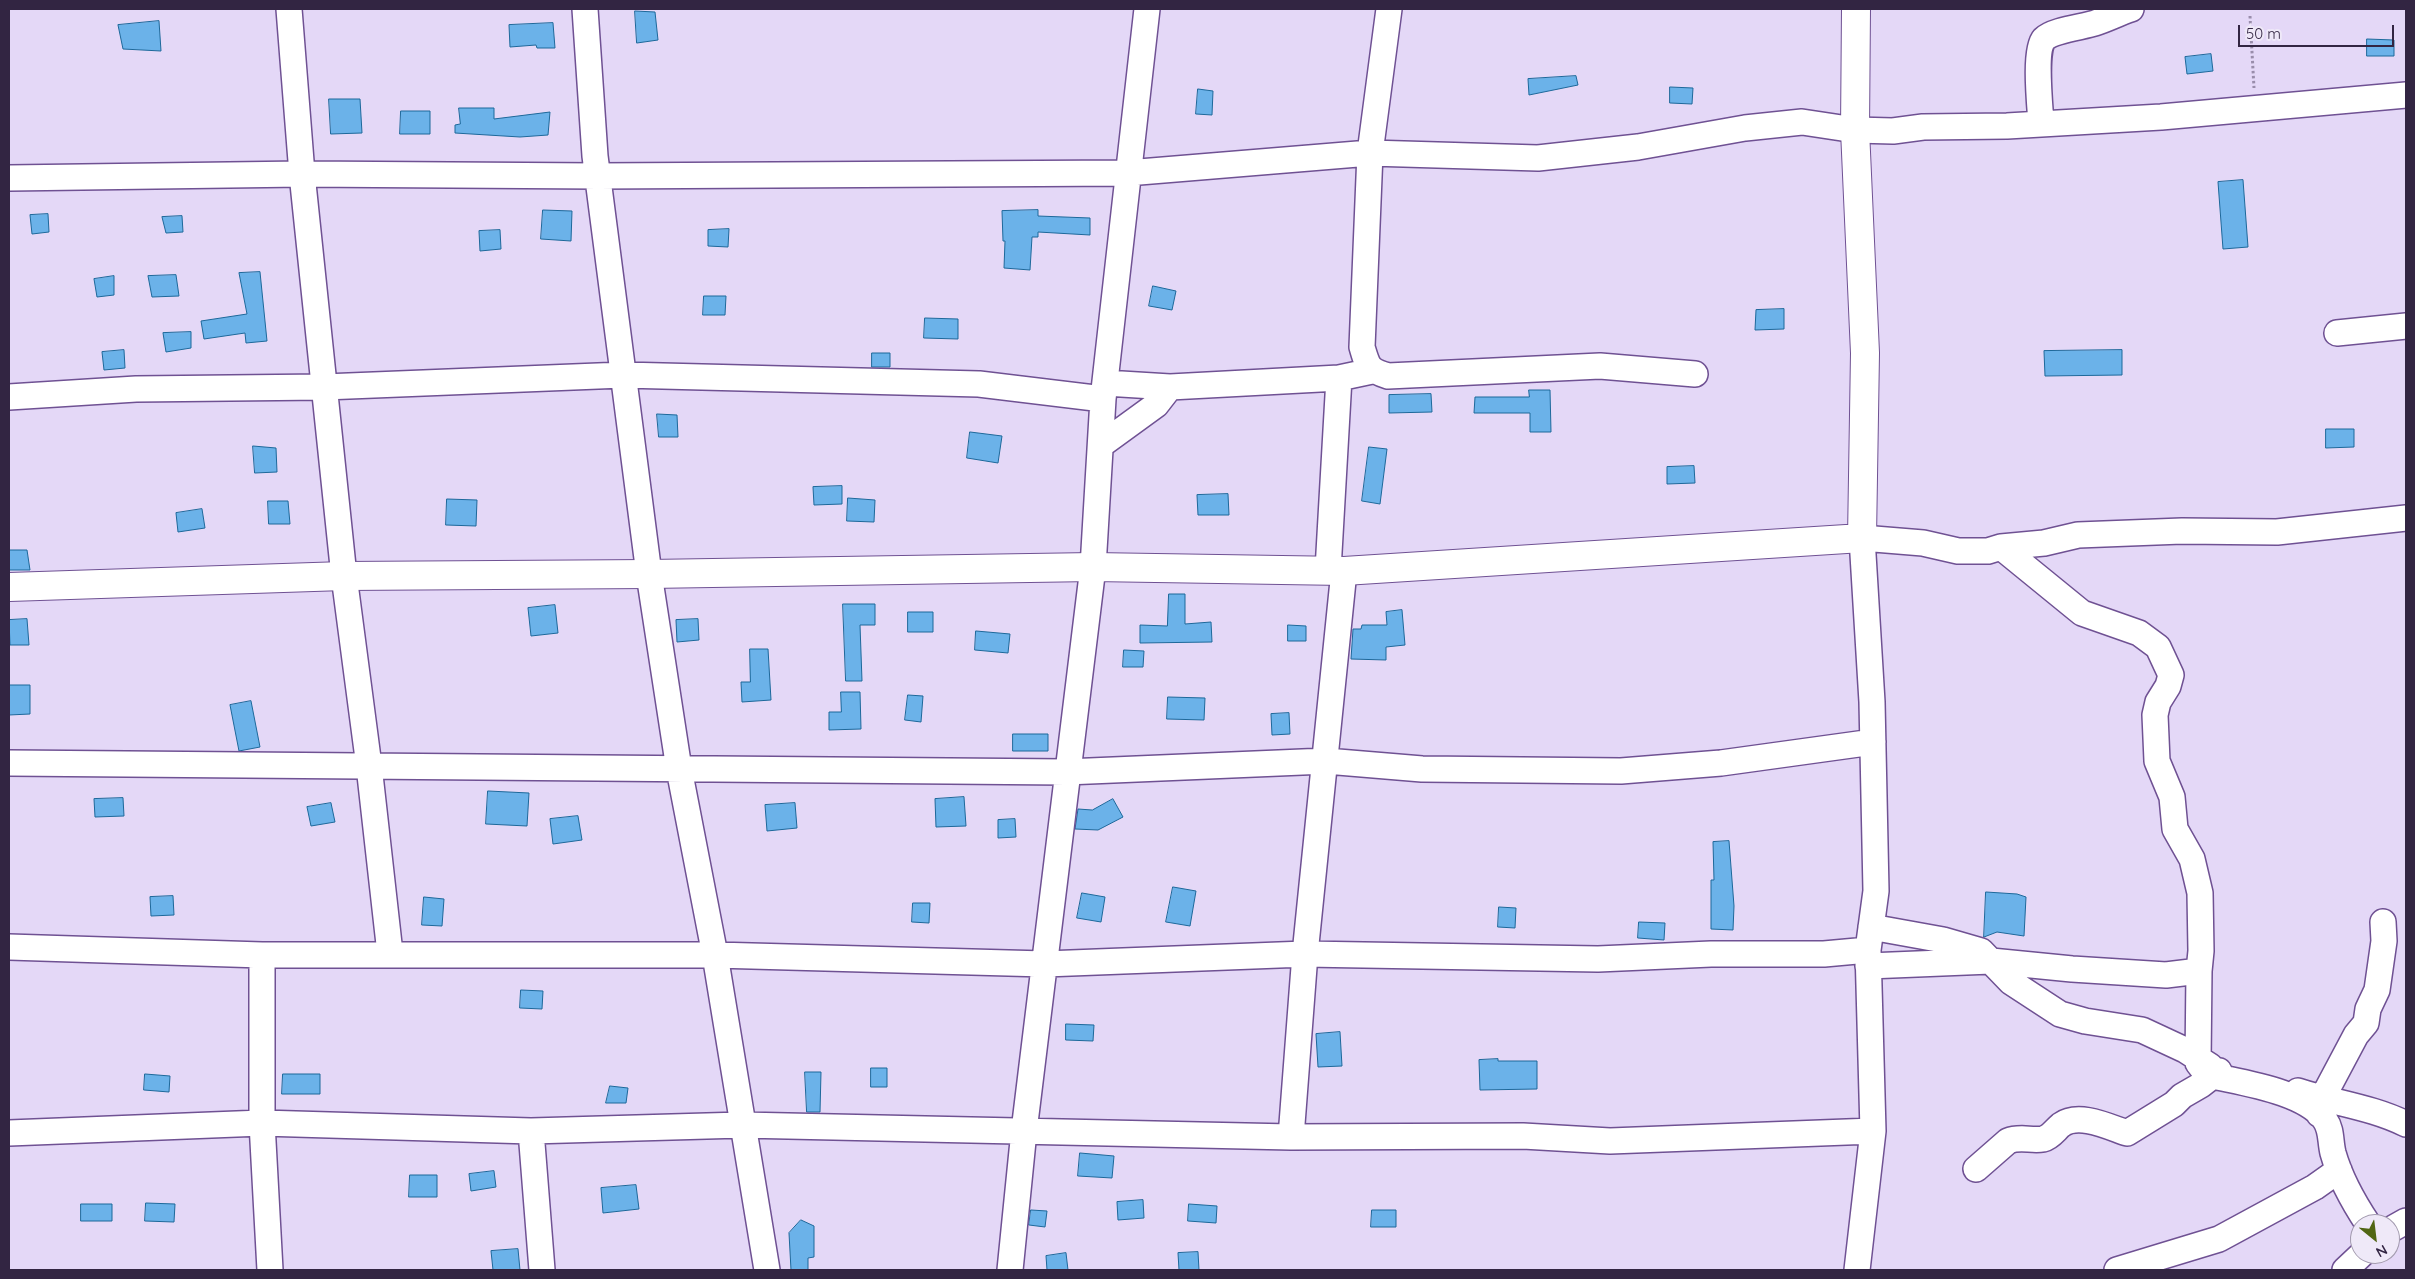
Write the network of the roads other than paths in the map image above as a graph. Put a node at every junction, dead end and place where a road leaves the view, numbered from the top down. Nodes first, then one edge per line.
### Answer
1 (288, 9) edge
2 (585, 9) edge
3 (1147, 9) edge
4 (1389, 9) edge
5 (1856, 9) edge
6 (2131, 9) edge
7 (2406, 95) edge
8 (2041, 123) junction
9 (1855, 130) junction
10 (1370, 152) junction
11 (302, 174) junction
12 (1127, 174) junction
13 (598, 176) junction
14 (9, 178) edge
15 (2406, 326) edge
16 (2337, 333) dead end
17 (1372, 371) junction
18 (1695, 374) dead end
19 (623, 375) junction
20 (1339, 378) junction
21 (324, 387) junction
22 (1170, 387) junction
23 (1104, 391) junction
24 (9, 397) edge
25 (1101, 445) junction
26 (2406, 518) edge
27 (1862, 538) junction
28 (2001, 547) junction
29 (1093, 567) junction
30 (1336, 570) junction
31 (649, 574) junction
32 (344, 576) junction
33 (9, 587) edge
34 (1873, 742) junction
35 (1326, 761) junction
36 (9, 763) edge
37 (369, 766) junction
38 (679, 769) junction
39 (1066, 772) junction
40 (2383, 922) dead end
41 (9, 947) edge
42 (390, 953) junction
43 (262, 954) junction
44 (715, 954) junction
45 (1305, 954) junction
46 (1869, 956) junction
47 (1991, 961) junction
48 (1045, 964) junction
49 (2199, 971) junction
50 (2166, 975) junction
51 (2198, 1015) junction
52 (2210, 1068) junction
53 (2320, 1106) junction
54 (262, 1123) junction
55 (2406, 1124) edge
56 (742, 1125) junction
57 (531, 1130) junction
58 (1024, 1131) junction
59 (1873, 1131) junction
60 (9, 1133) edge
61 (1291, 1137) junction
62 (1976, 1169) dead end
63 (2339, 1170) junction
64 (2363, 1214) edge
65 (270, 1270) edge
66 (542, 1270) edge
67 (767, 1270) edge
68 (1010, 1270) edge
69 (1857, 1270) edge
70 (2117, 1270) edge

1 - 11 street
2 - 13 street
3 - 12 street
4 - 10 street
5 - 9 street
6 - 8 street
7 - 8 street
8 - 9 street
9 - 10 street
9 - 27 street
10 - 12 street
10 - 17 street
11 - 13 street
11 - 14 street
11 - 21 street
12 - 13 street
12 - 23 street
13 - 19 street
15 - 16 street
17 - 18 street
17 - 20 street
19 - 21 street
19 - 23 street
19 - 31 street
20 - 22 street
20 - 30 street
21 - 24 street
21 - 32 street
22 - 23 street
22 - 25 street
23 - 25 street
25 - 29 street
26 - 28 street
27 - 28 street
27 - 30 street
27 - 34 street
28 - 49 street
29 - 30 street
29 - 31 street
29 - 39 street
30 - 35 street
31 - 32 street
31 - 38 street
32 - 33 street
32 - 37 street
34 - 35 street
34 - 46 street
35 - 39 street
35 - 45 street
36 - 37 street
37 - 38 street
37 - 42 street
38 - 39 street
38 - 44 street
39 - 48 street
40 - 53 street
41 - 43 street
42 - 43 street
42 - 44 street
43 - 54 street
44 - 48 street
44 - 56 street
45 - 46 street
45 - 48 street
45 - 61 street
46 - 47 street
46 - 47 street
46 - 59 street
47 - 50 street
47 - 52 street
48 - 58 street
49 - 50 street
49 - 51 street
50 - 51 street
51 - 52 street
52 - 53 street
52 - 62 street
53 - 55 street
53 - 63 street
54 - 57 street
54 - 60 street
54 - 65 street
56 - 57 street
56 - 58 street
56 - 67 street
57 - 66 street
58 - 61 street
58 - 68 street
59 - 61 street
59 - 69 street
63 - 64 street
63 - 70 street

